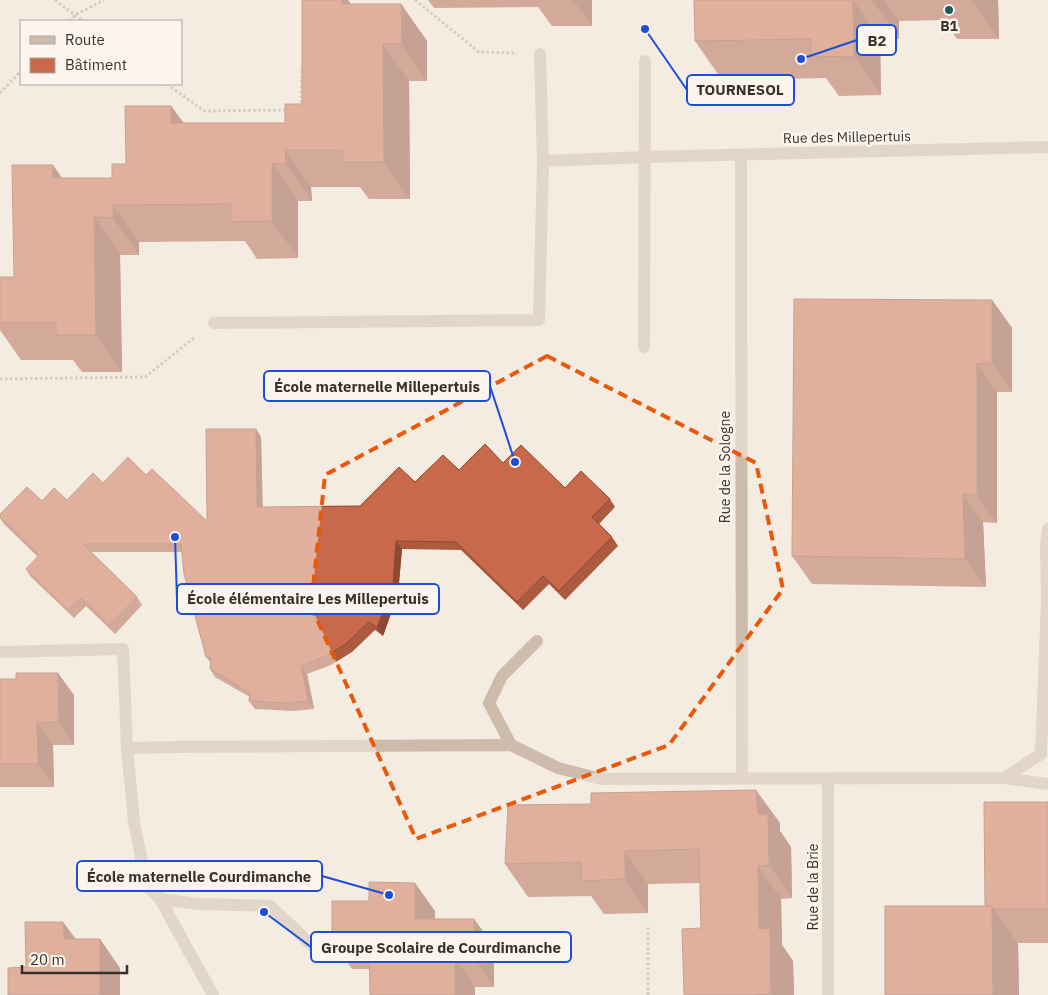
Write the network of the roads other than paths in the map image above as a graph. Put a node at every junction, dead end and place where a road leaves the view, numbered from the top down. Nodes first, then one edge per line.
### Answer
1 (540, 54) road end
2 (645, 61) dead end
3 (1048, 147) edge
4 (741, 155) junction
5 (646, 157) junction
6 (543, 161) junction
7 (214, 323) road end
8 (644, 347) dead end
9 (1048, 529) edge
10 (537, 641) dead end
11 (0, 652) edge
12 (511, 745) junction
13 (127, 748) junction
14 (1004, 778) junction
15 (742, 779) junction
16 (828, 779) junction
17 (1048, 784) edge
18 (160, 899) junction
19 (315, 948) dead end
20 (212, 995) edge
21 (828, 995) edge

1 - 6 street
2 - 5 street
3 - 4 street, Rue des Millepertuis
4 - 5 street, Rue des Millepertuis
4 - 15 street, Rue de la Sologne
5 - 6 street, Rue des Millepertuis
5 - 8 street
6 - 7 street
9 - 14 street
10 - 12 street
11 - 13 street
12 - 13 street
12 - 15 street
13 - 18 street
14 - 16 street
14 - 17 street
15 - 16 street
16 - 21 street, Rue de la Brie
18 - 19 street
18 - 20 street

